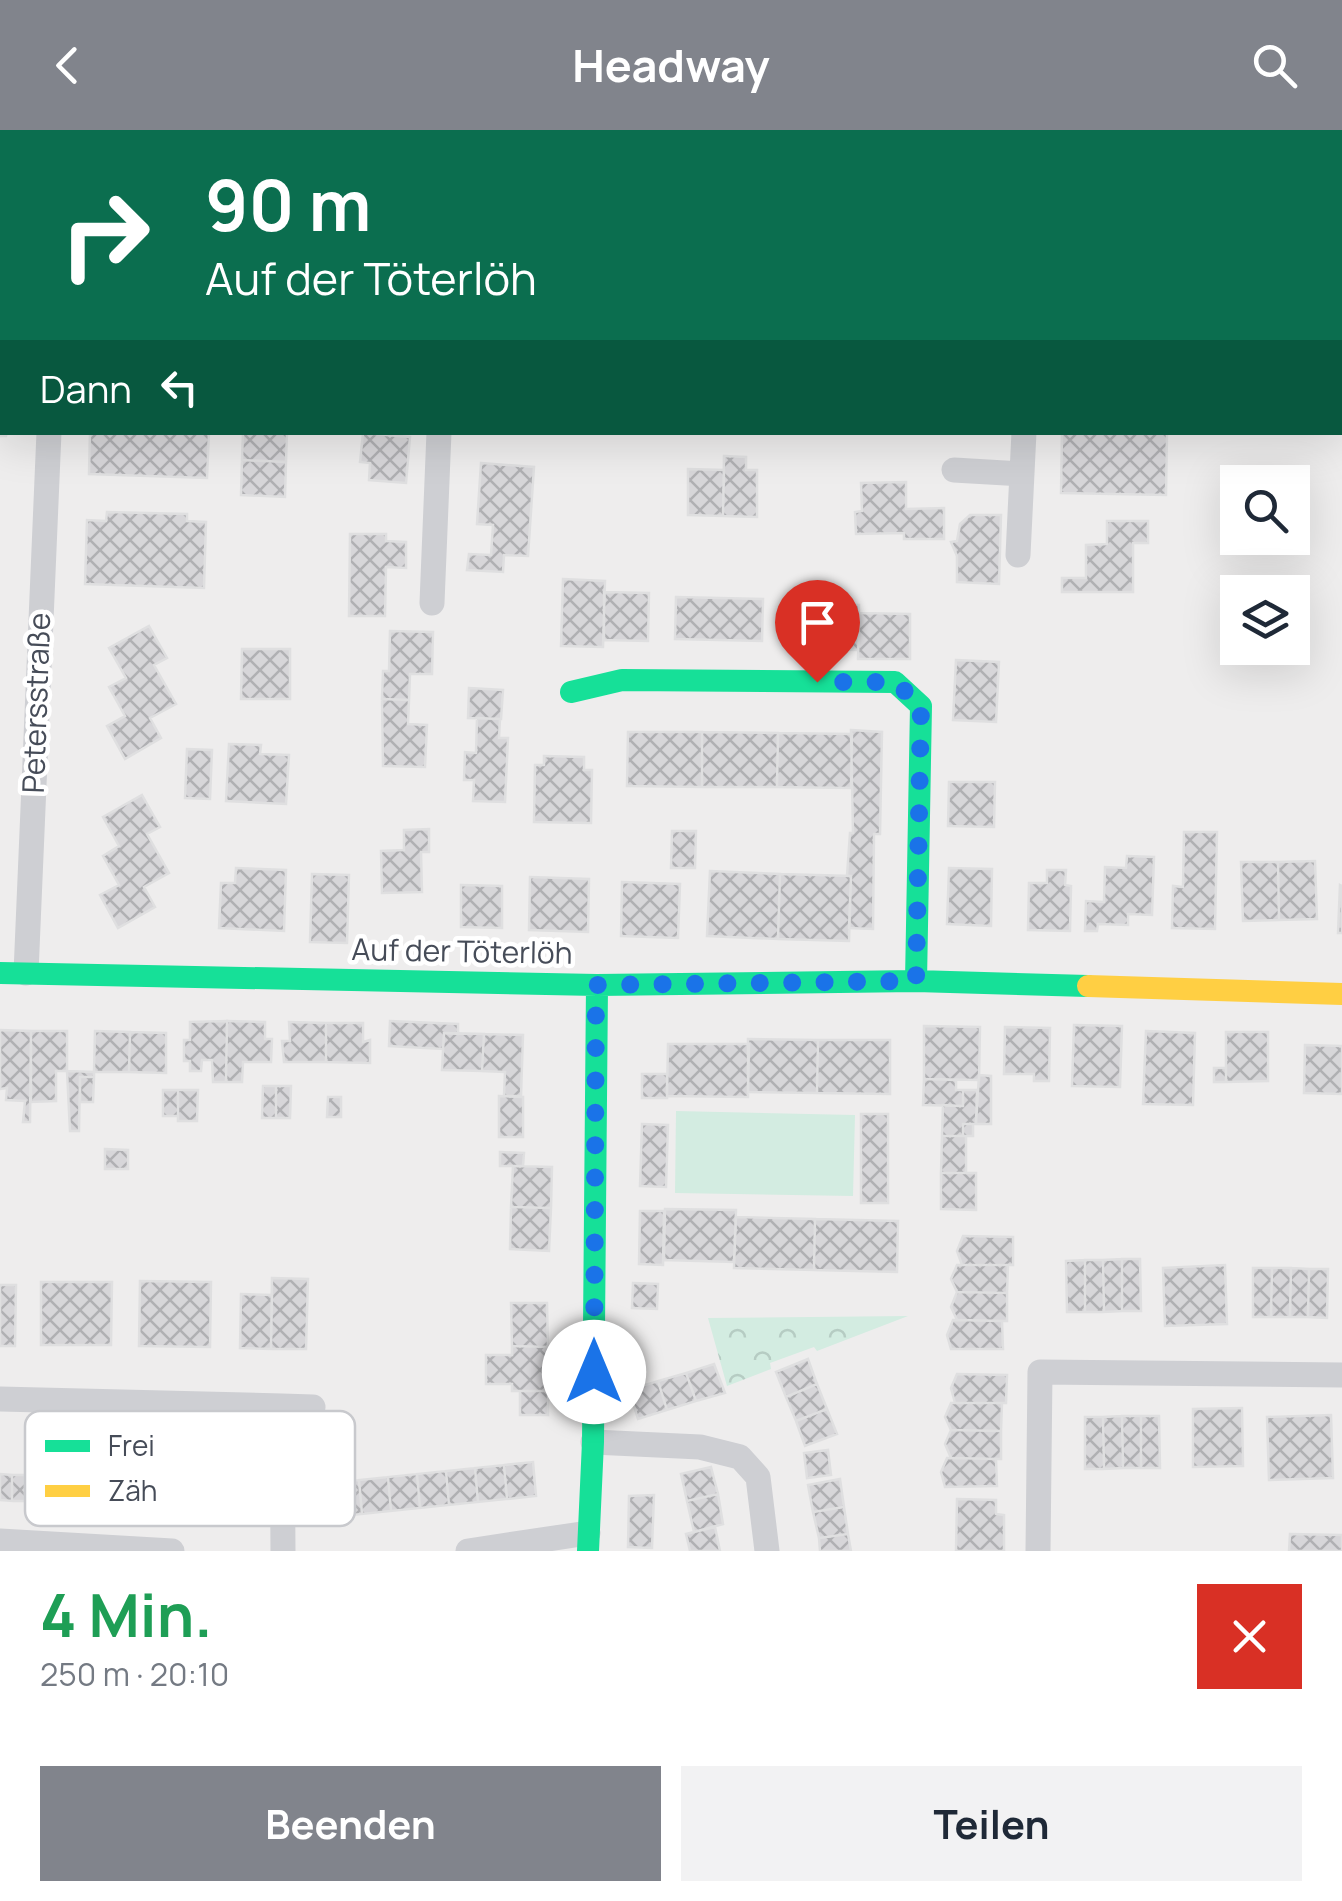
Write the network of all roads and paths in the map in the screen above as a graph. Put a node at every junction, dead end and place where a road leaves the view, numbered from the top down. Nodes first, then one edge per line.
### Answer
1 (49, 435) edge
2 (439, 435) edge
3 (1024, 435) edge
4 (954, 470) dead end
5 (1022, 474) junction
6 (1018, 555) dead end
7 (432, 604) dead end
8 (571, 692) dead end
9 (0, 972) edge
10 (26, 973) junction
11 (916, 981) junction
12 (596, 985) junction
13 (1342, 994) edge
14 (1342, 1374) edge
15 (0, 1399) edge
16 (282, 1406) junction
17 (313, 1407) dead end
18 (282, 1411) edge
19 (593, 1442) junction
20 (0, 1541) edge
21 (588, 1542) edge
22 (172, 1551) edge
23 (468, 1551) edge
24 (767, 1551) edge
25 (1038, 1551) edge

1 - 10 street, Petersstraße
2 - 7 street
3 - 5 street
4 - 5 street
5 - 6 street
8 - 11 street
9 - 10 street, Auf der Töterlöh
10 - 12 street, Auf der Töterlöh
11 - 12 street, Auf der Töterlöh
11 - 13 street, Auf der Töterlöh
12 - 19 street
14 - 25 street
15 - 16 street
16 - 17 street
16 - 18 street
19 - 21 street
19 - 24 street
20 - 22 street
21 - 23 street

